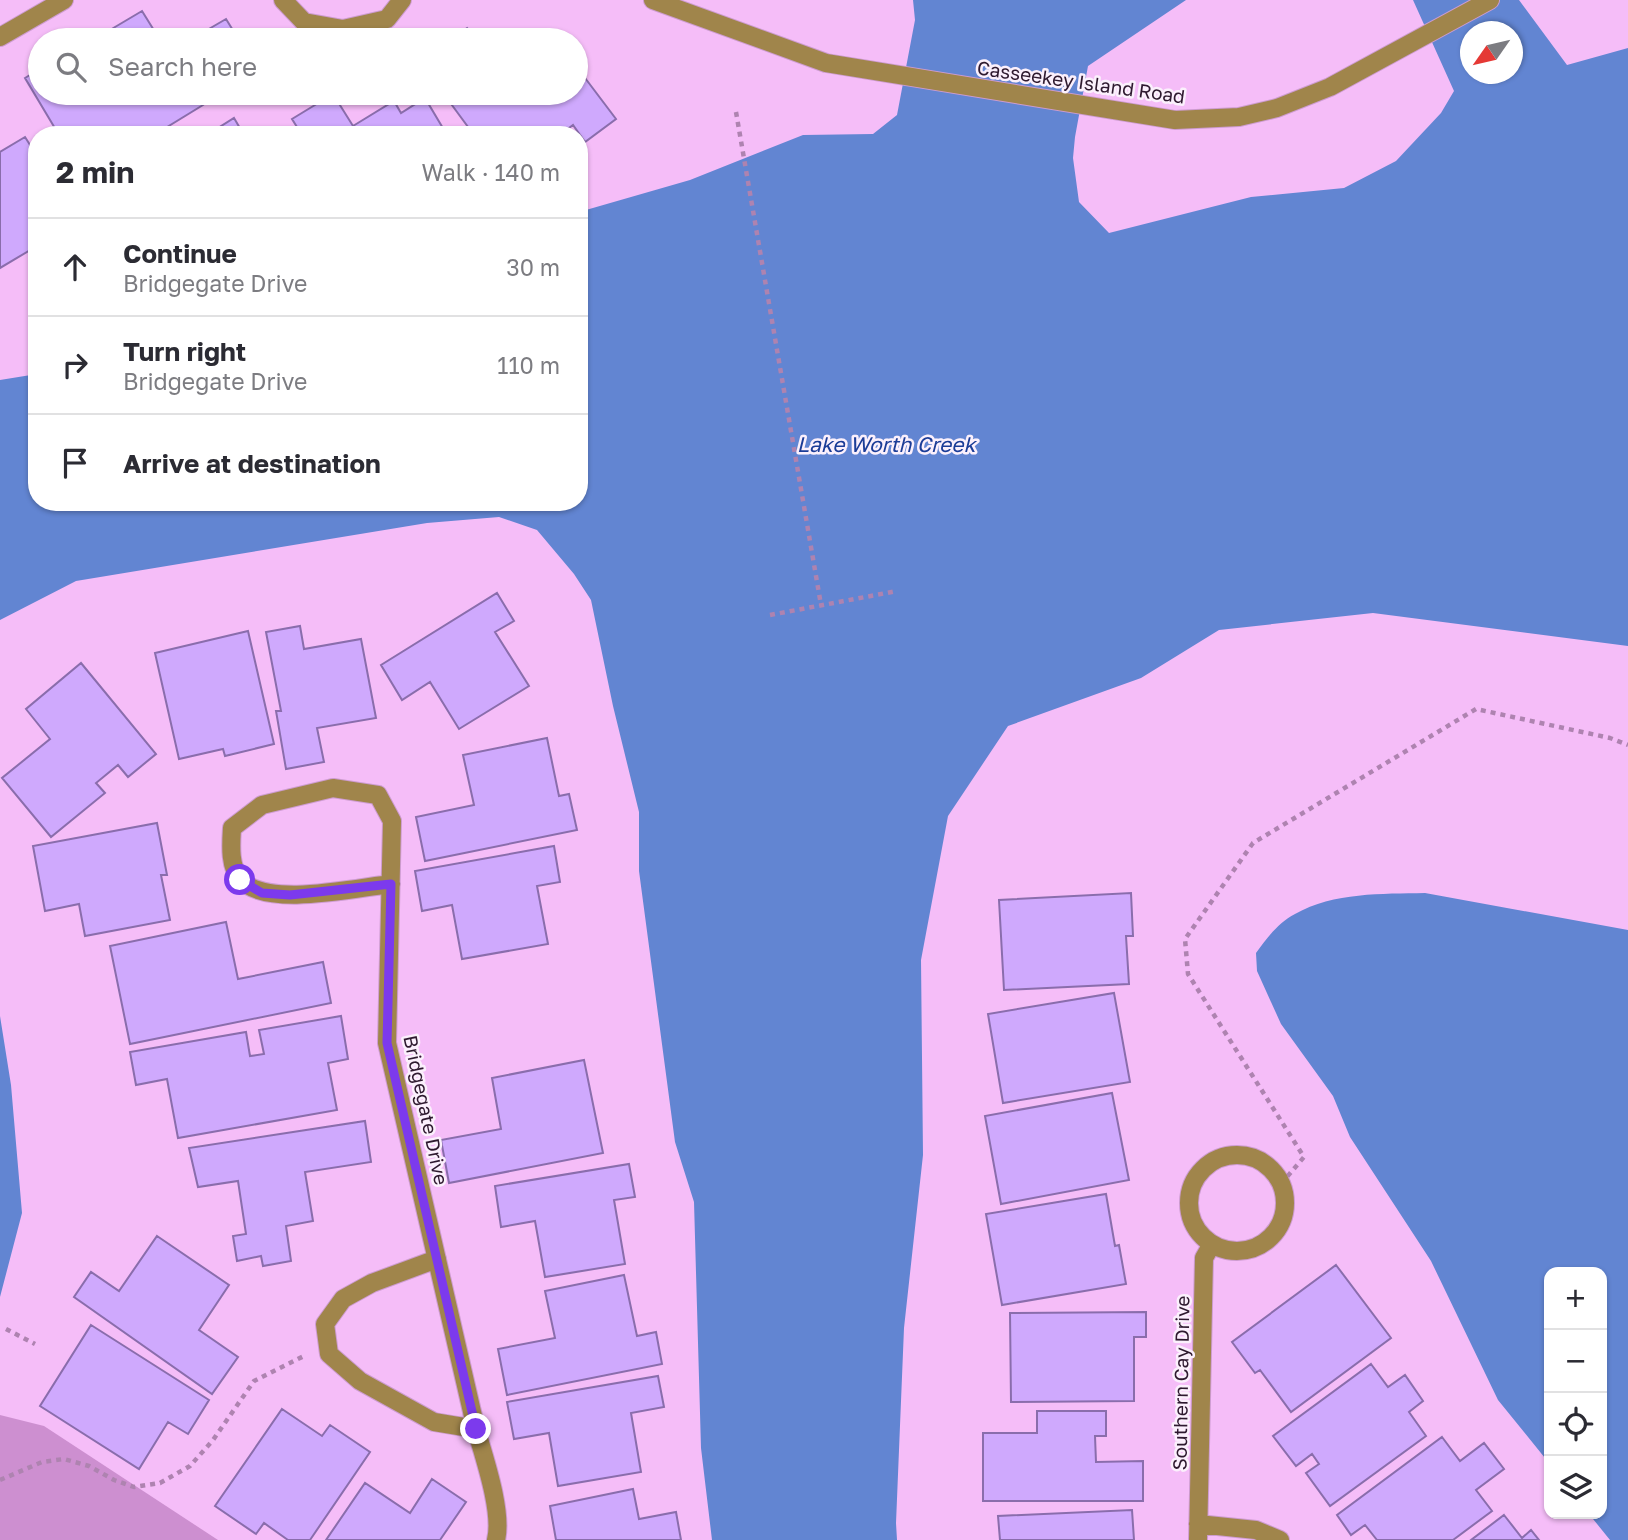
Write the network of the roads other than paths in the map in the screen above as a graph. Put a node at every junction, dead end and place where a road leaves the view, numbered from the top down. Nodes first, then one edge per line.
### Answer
1 (64, 0) edge
2 (283, 0) edge
3 (402, 0) edge
4 (653, 0) edge
5 (1490, 0) edge
6 (337, 28) edge
7 (347, 28) edge
8 (0, 37) edge
9 (391, 884) junction
10 (1212, 1244) junction
11 (436, 1259) junction
12 (476, 1429) junction
13 (1198, 1532) edge
14 (496, 1540) edge
15 (1280, 1540) edge

1 - 8 street
2 - 6 street
3 - 7 street
4 - 5 street, Casseekey Island Road
9 - 9 street, Bridgegate Drive
9 - 11 street, Bridgegate Drive
10 - 10 street
10 - 13 street, Southern Cay Drive
11 - 12 street, Bridgegate Drive
11 - 12 street
12 - 14 street, Bridgegate Drive
13 - 15 street, Southern Cay Drive

